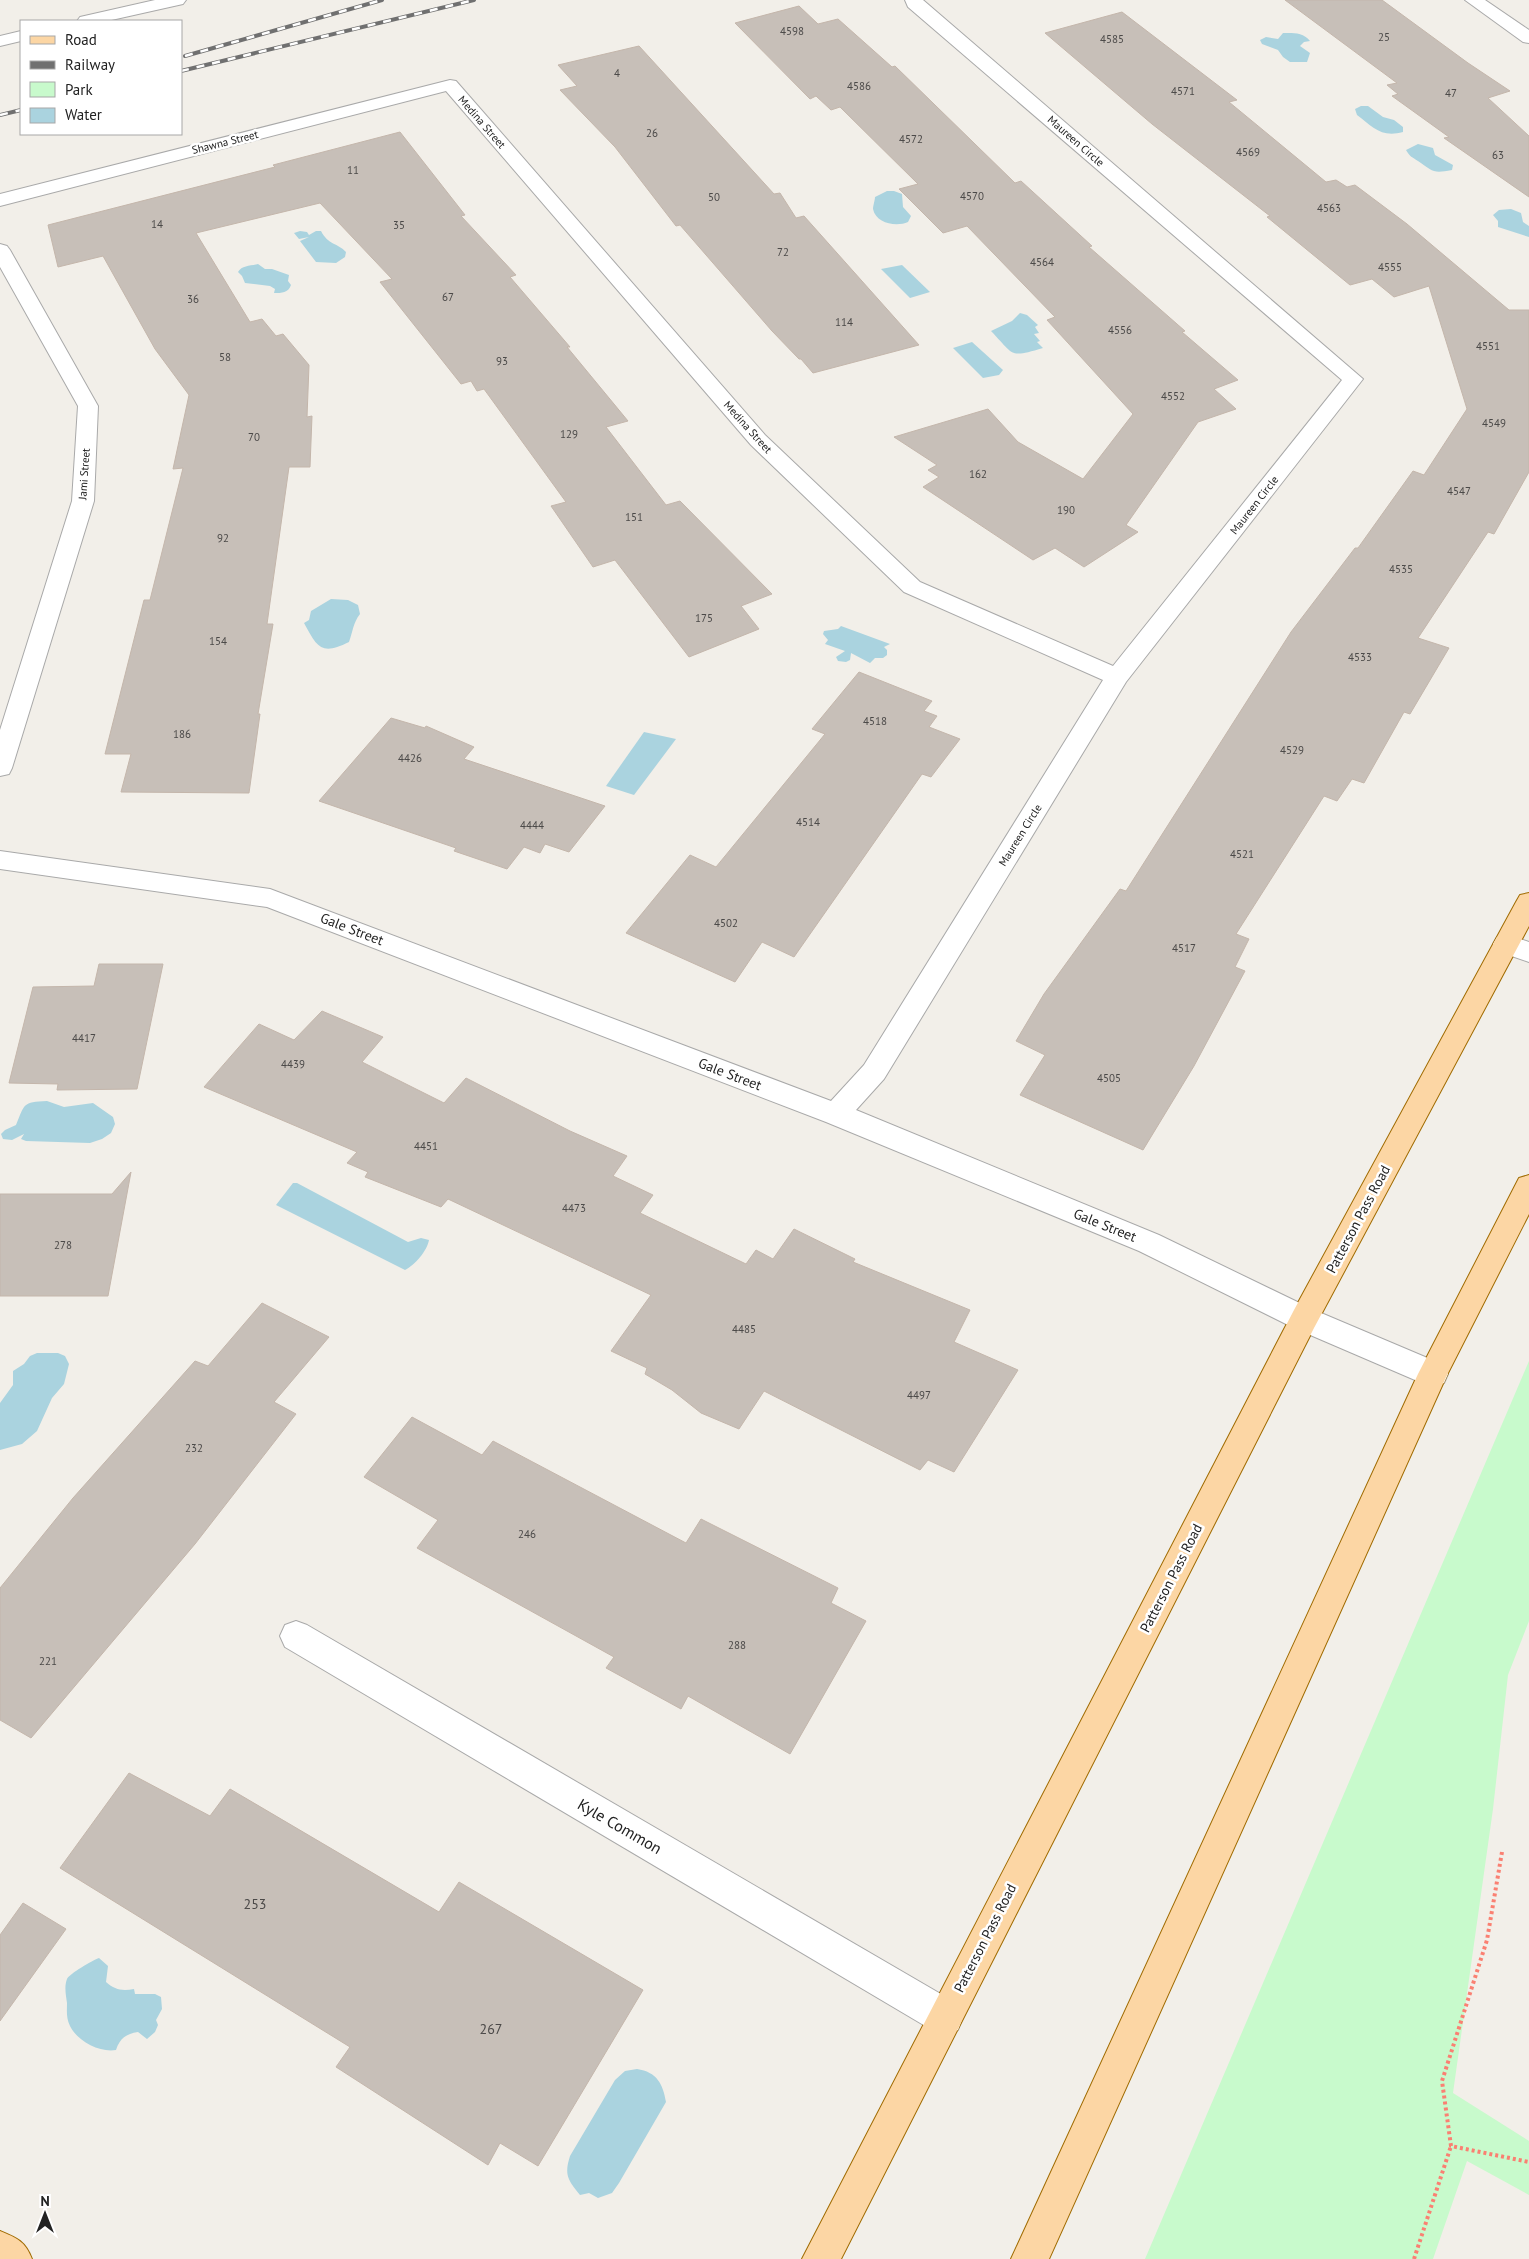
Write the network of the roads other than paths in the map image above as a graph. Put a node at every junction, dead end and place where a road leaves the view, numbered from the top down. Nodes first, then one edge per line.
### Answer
1 (175, 0) edge
2 (914, 0) edge
3 (1474, 0) edge
4 (90, 20) edge
5 (20, 36) edge
6 (1529, 38) edge
7 (0, 41) edge
8 (450, 85) joint
9 (0, 200) edge
10 (0, 250) edge
11 (1117, 677) junction
12 (0, 768) edge
13 (0, 860) edge
14 (1529, 902) edge
15 (1517, 948) edge
16 (836, 1114) junction
17 (1529, 1186) edge
18 (1304, 1319) junction
19 (1433, 1374) junction
20 (296, 1636) dead end
21 (945, 2016) junction
22 (0, 2250) edge
23 (12, 2259) edge
24 (821, 2259) edge
25 (1030, 2259) edge

1 - 4 street
2 - 11 street, Maureen Circle
3 - 6 street
5 - 7 street
8 - 9 street, Shawna Street
8 - 11 street, Medina Street
10 - 12 street, Jami Street
11 - 16 street, Maureen Circle
13 - 16 street, Gale Street
14 - 15 main road, Patterson Pass Road
15 - 18 main road, Patterson Pass Road
16 - 18 street, Gale Street
17 - 19 main road
18 - 19 street, Gale Street
18 - 21 main road, Patterson Pass Road
19 - 25 main road
20 - 21 street, Kyle Common
21 - 24 main road, Patterson Pass Road
22 - 23 main road

